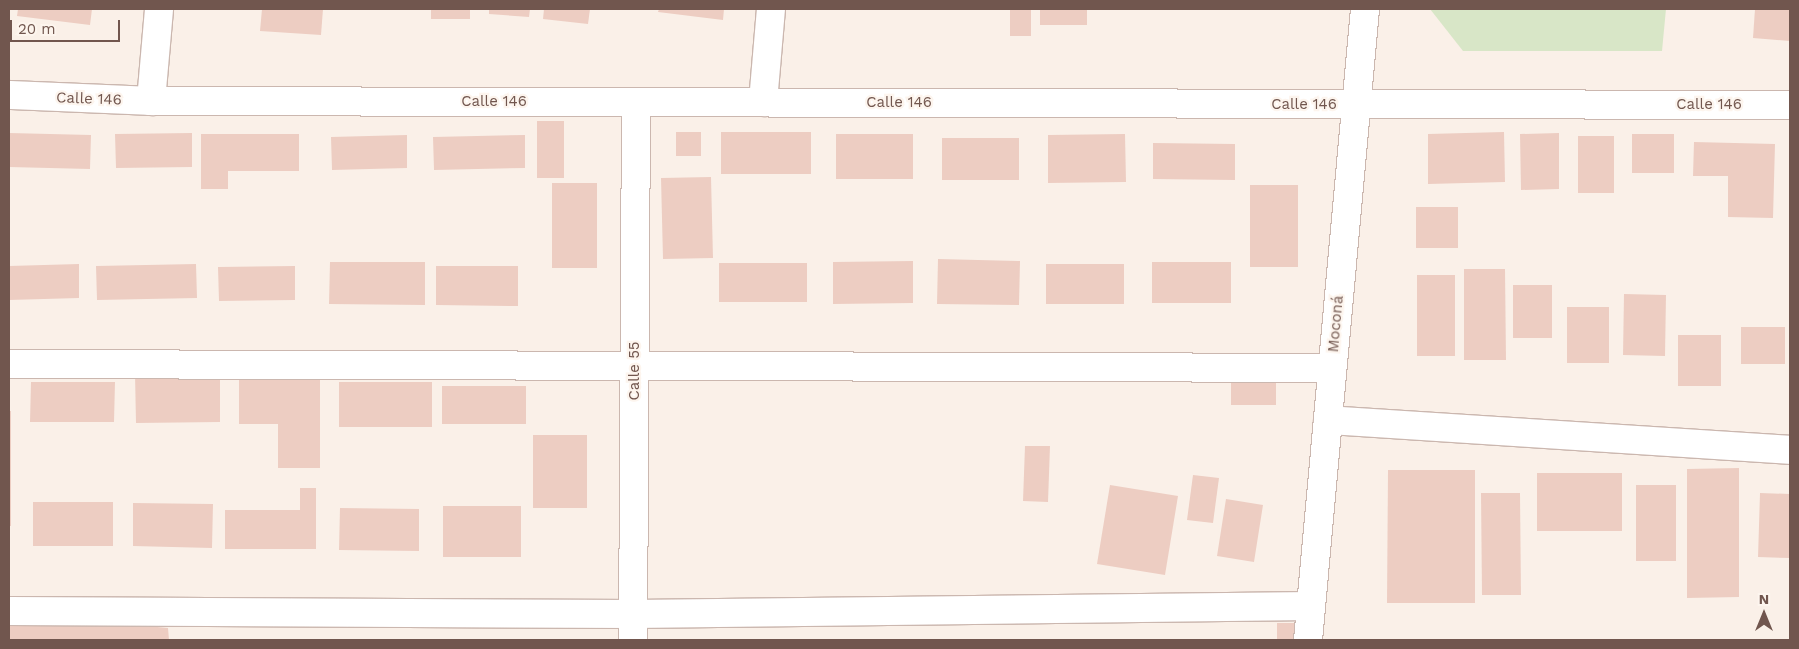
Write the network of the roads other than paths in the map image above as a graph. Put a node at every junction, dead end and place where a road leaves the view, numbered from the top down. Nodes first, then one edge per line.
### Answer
1 (159, 9) edge
2 (771, 9) edge
3 (1365, 9) edge
4 (9, 96) edge
5 (151, 101) junction
6 (636, 102) junction
7 (763, 102) junction
8 (1356, 105) junction
9 (1790, 105) edge
10 (9, 364) edge
11 (635, 367) junction
12 (1332, 368) junction
13 (1328, 420) junction
14 (1790, 450) edge
15 (1311, 606) junction
16 (9, 611) edge
17 (633, 614) junction
18 (633, 640) edge
19 (1308, 640) edge

1 - 5 street
2 - 7 street
3 - 8 street, Moconá
4 - 5 street, Calle 146
5 - 6 street, Calle 146
6 - 7 street, Calle 146
6 - 11 street, Calle 55
7 - 8 street, Calle 146
8 - 9 street, Calle 146
8 - 12 street, Moconá
10 - 11 street
11 - 12 street
11 - 17 street, Calle 55
12 - 13 street, Moconá
13 - 14 street
13 - 15 street, Moconá
15 - 17 street
15 - 19 street, Moconá
16 - 17 street
17 - 18 street, Calle 55

